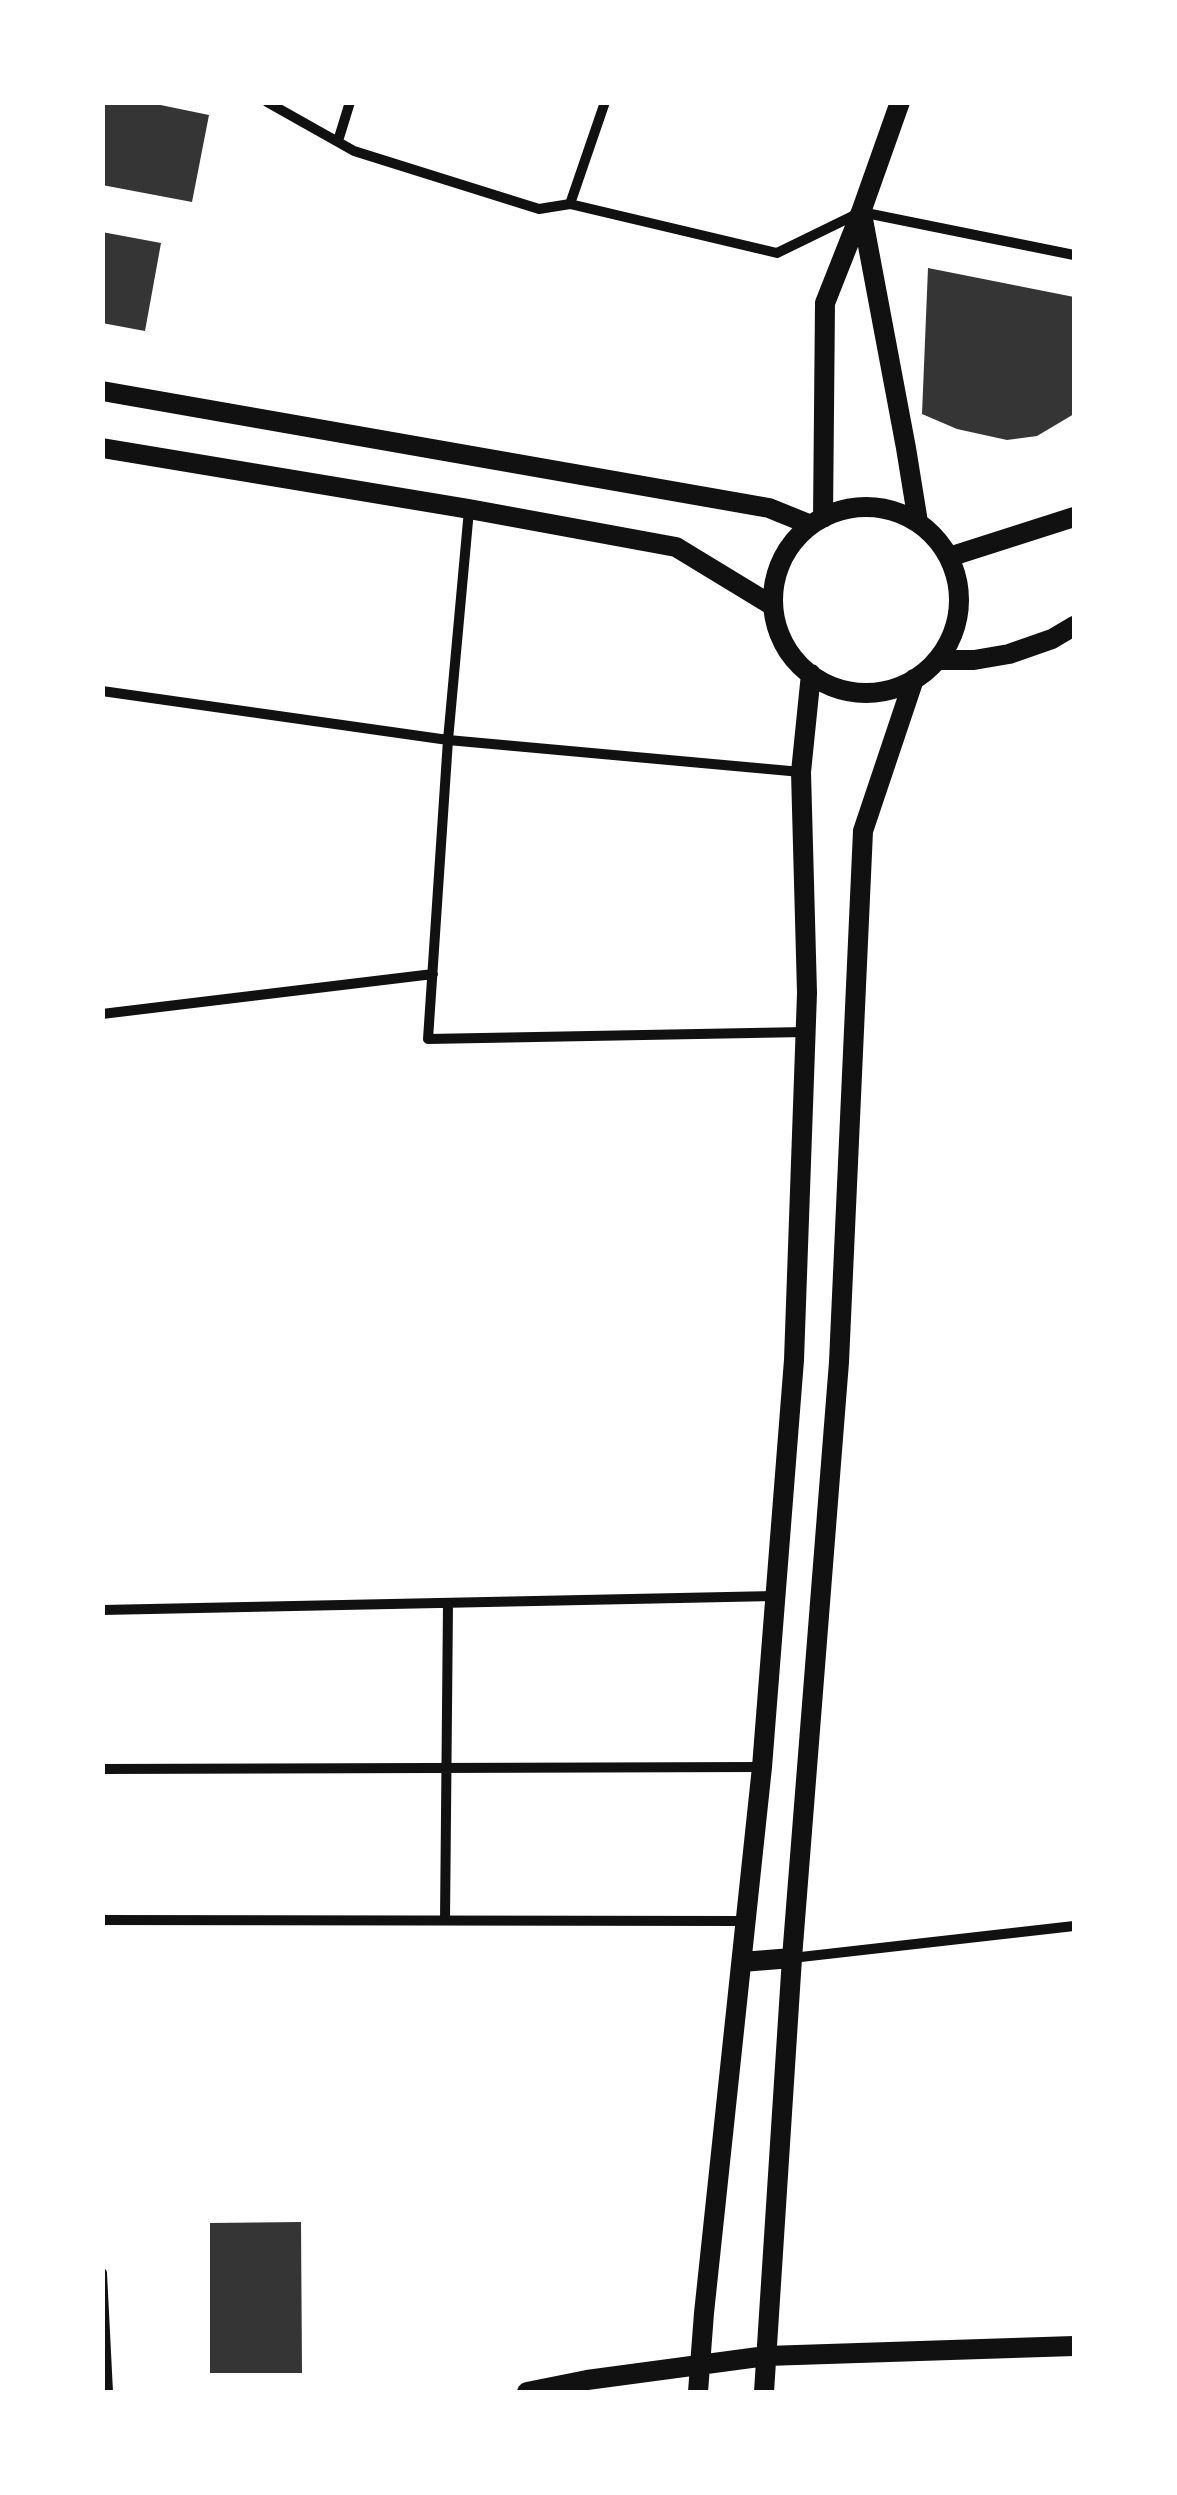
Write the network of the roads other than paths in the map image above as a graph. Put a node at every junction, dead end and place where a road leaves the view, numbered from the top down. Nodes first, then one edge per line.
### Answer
1 (266, 102) edge
2 (350, 102) edge
3 (604, 102) edge
4 (900, 102) edge
5 (338, 141) junction
6 (570, 204) junction
7 (862, 212) junction
8 (1074, 255) edge
9 (102, 392) edge
10 (102, 448) edge
11 (469, 509) junction
12 (1074, 517) edge
13 (817, 521) junction
14 (918, 522) junction
15 (949, 556) junction
16 (773, 606) junction
17 (1074, 626) edge
18 (938, 660) junction
19 (811, 674) junction
20 (914, 680) junction
21 (102, 691) edge
22 (448, 740) junction
23 (801, 772) junction
24 (433, 974) junction
25 (102, 1014) edge
26 (806, 1032) junction
27 (776, 1596) junction
28 (448, 1604) junction
29 (102, 1610) edge
30 (762, 1767) junction
31 (102, 1769) edge
32 (448, 1770) junction
33 (102, 1920) edge
34 (445, 1920) junction
35 (747, 1920) junction
36 (1074, 1926) edge
37 (792, 1958) junction
38 (742, 1962) junction
39 (102, 2273) edge
40 (1074, 2346) edge
41 (766, 2356) junction
42 (699, 2364) junction
43 (108, 2392) edge
44 (527, 2392) edge
45 (698, 2392) edge
46 (764, 2392) edge

1 - 5 street
2 - 5 street
3 - 6 street
4 - 7 main road
5 - 6 street
6 - 7 street
7 - 8 street
7 - 13 main road
7 - 14 main road
9 - 13 main road
10 - 11 main road
11 - 16 main road
11 - 22 street
12 - 15 main road
13 - 14 main road
13 - 16 main road
14 - 15 main road
15 - 18 main road
16 - 19 main road
17 - 18 main road
18 - 20 main road
19 - 20 main road
19 - 23 main road
20 - 37 main road
21 - 22 street
22 - 23 street
22 - 24 street
23 - 26 main road
24 - 25 street
24 - 26 street
26 - 27 main road
27 - 28 street
27 - 30 main road
28 - 29 street
28 - 32 street
30 - 32 street
30 - 35 main road
31 - 32 street
32 - 34 street
33 - 34 street
34 - 35 street
35 - 38 main road
36 - 37 street
37 - 38 main road
37 - 41 main road
38 - 42 main road
39 - 43 street
40 - 41 main road
41 - 42 main road
41 - 46 main road
42 - 44 main road
42 - 45 main road

